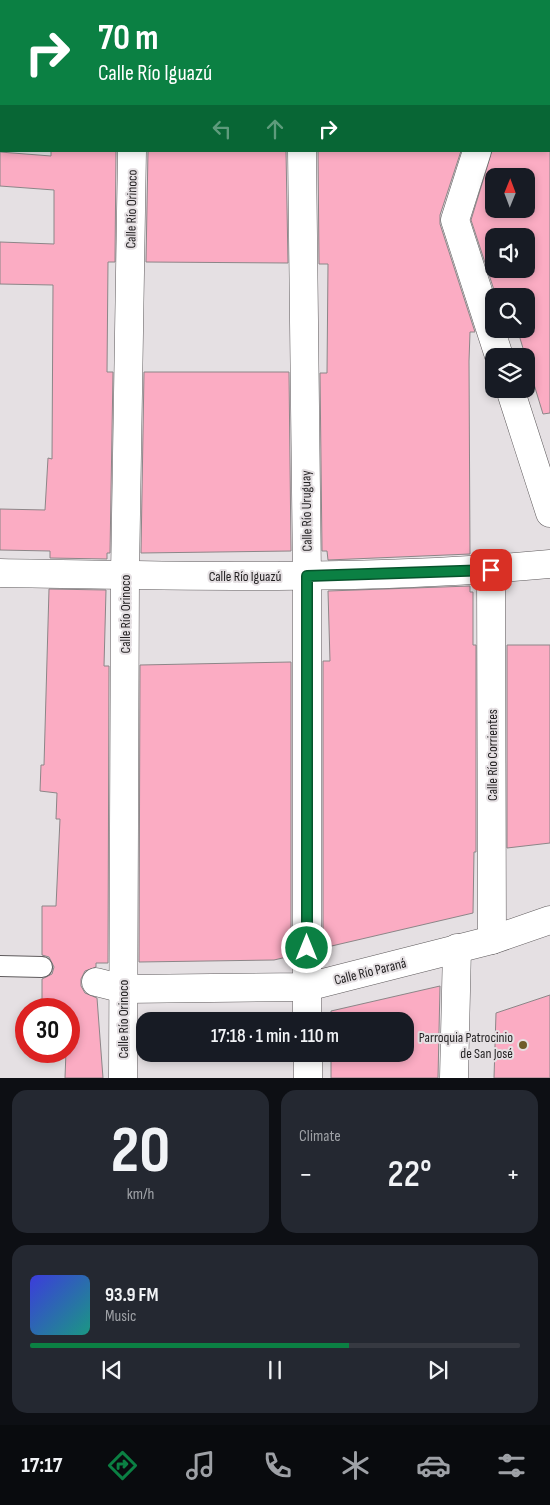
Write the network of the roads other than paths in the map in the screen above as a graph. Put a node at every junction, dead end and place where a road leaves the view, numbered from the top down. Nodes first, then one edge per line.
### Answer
1 (132, 152) edge
2 (302, 152) edge
3 (477, 152) edge
4 (496, 348) edge
5 (513, 398) edge
6 (550, 513) edge
7 (550, 564) edge
8 (491, 570) junction
9 (0, 573) edge
10 (125, 575) junction
11 (307, 576) junction
12 (550, 920) edge
13 (492, 940) junction
14 (458, 948) junction
15 (0, 966) edge
16 (42, 967) dead end
17 (96, 982) dead end
18 (307, 987) junction
19 (124, 989) junction
20 (307, 1012) edge
21 (308, 1062) edge
22 (123, 1078) edge
23 (308, 1078) edge
24 (454, 1078) edge

1 - 10 street, Calle Río Orinoco
2 - 11 street, Calle Río Uruguay
3 - 4 street
5 - 6 street
7 - 8 street, Calle Río Iguazú
8 - 11 street, Calle Río Iguazú
8 - 13 street, Calle Río Corrientes
9 - 10 street, Calle Río Iguazú
10 - 11 street, Calle Río Iguazú
10 - 19 street, Calle Río Orinoco
11 - 18 street, Calle Río Uruguay
12 - 13 street, Calle Río Paraná
13 - 14 street, Calle Río Paraná
14 - 18 street, Calle Río Paraná
14 - 24 street
15 - 16 lane
17 - 19 street, Calle Río Paraná
18 - 19 street, Calle Río Paraná
18 - 20 street, Calle Río Uruguay
19 - 22 street, Calle Río Orinoco
21 - 23 street

